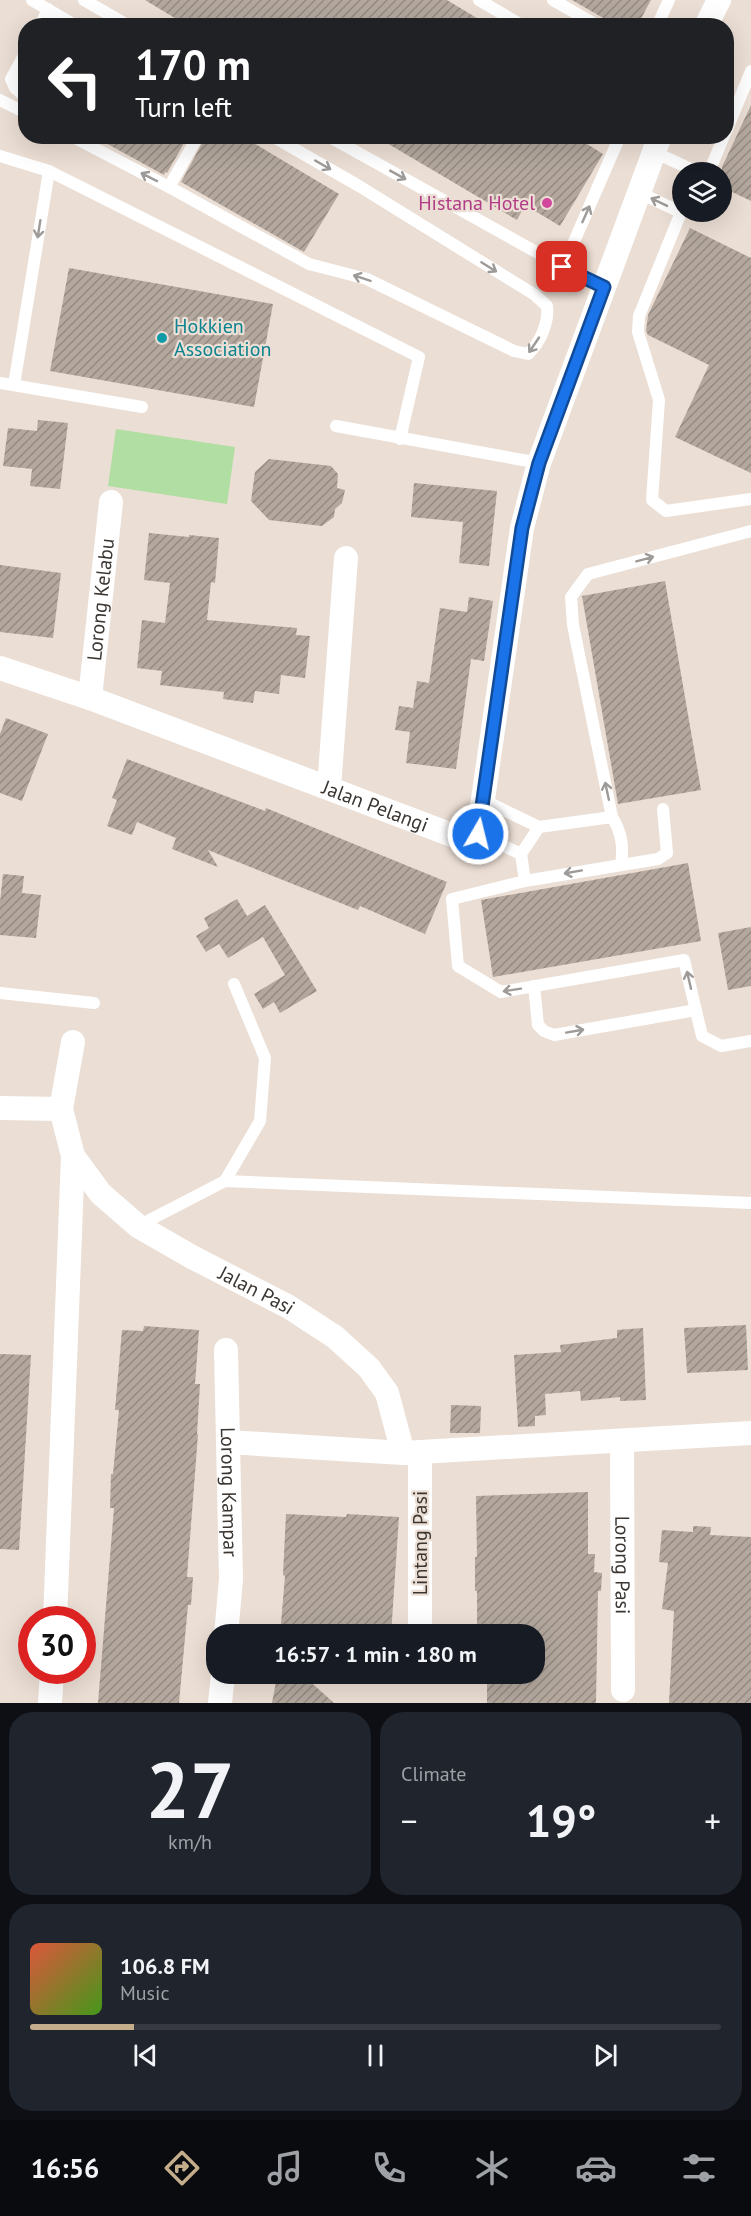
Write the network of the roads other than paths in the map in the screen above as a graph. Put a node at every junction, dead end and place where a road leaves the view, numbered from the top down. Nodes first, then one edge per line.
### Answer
1 (32, 0) edge
2 (84, 0) edge
3 (479, 0) edge
4 (552, 0) edge
5 (669, 0) edge
6 (719, 0) edge
7 (48, 9) junction
8 (44, 18) edge
9 (63, 18) edge
10 (115, 18) edge
11 (509, 18) edge
12 (584, 18) edge
13 (661, 18) edge
14 (710, 18) edge
15 (18, 66) edge
16 (751, 71) edge
17 (18, 94) edge
18 (0, 100) edge
19 (18, 104) edge
20 (734, 112) edge
21 (86, 144) edge
22 (193, 144) edge
23 (286, 144) edge
24 (342, 144) edge
25 (616, 144) edge
26 (657, 144) edge
27 (721, 144) edge
28 (0, 156) edge
29 (683, 162) edge
30 (714, 162) edge
31 (49, 171) junction
32 (169, 187) junction
33 (638, 192) junction
34 (672, 207) edge
35 (677, 222) edge
36 (562, 267) junction
37 (604, 287) junction
38 (0, 383) edge
39 (14, 385) junction
40 (142, 407) dead end
41 (336, 426) dead end
42 (400, 439) junction
43 (539, 463) junction
44 (751, 499) edge
45 (111, 502) dead end
46 (751, 531) edge
47 (346, 558) dead end
48 (0, 668) edge
49 (90, 698) junction
50 (328, 788) junction
51 (483, 800) junction
52 (663, 809) dead end
53 (612, 816) junction
54 (539, 827) junction
55 (478, 834) junction
56 (521, 854) junction
57 (621, 864) junction
58 (525, 881) junction
59 (234, 984) dead end
60 (534, 986) junction
61 (0, 993) edge
62 (94, 1003) dead end
63 (696, 1010) junction
64 (751, 1041) edge
65 (73, 1042) dead end
66 (0, 1108) edge
67 (61, 1109) junction
68 (73, 1156) junction
69 (225, 1181) junction
70 (751, 1203) edge
71 (138, 1226) junction
72 (226, 1350) dead end
73 (751, 1433) edge
74 (622, 1441) junction
75 (228, 1442) junction
76 (411, 1453) junction
77 (56, 1606) edge
78 (227, 1624) edge
79 (419, 1624) edge
80 (51, 1684) edge
81 (222, 1684) edge
82 (623, 1690) dead end
83 (50, 1703) edge
84 (220, 1703) edge

1 - 7 lane
2 - 10 lane
3 - 11 lane
4 - 12 lane
5 - 13 lane
6 - 14 street
7 - 8 lane
7 - 9 lane
15 - 17 lane
16 - 20 lane
18 - 19 lane
32 -> 21 lane
22 - 32 lane
23 -> 32 lane
24 -> 36 lane
36 -> 25 lane
26 - 29 lane
26 - 33 street
27 - 30 lane
28 - 31 lane
31 -> 39 lane
31 - 42 lane
34 -> 33 lane
33 - 37 street
35 - 44 lane
36 - 37 lane
37 - 43 street
38 - 39 lane
39 - 40 lane
41 - 42 lane
42 - 43 lane
43 - 51 street
45 - 49 street, Lorong Kelabu
53 -> 46 lane
47 - 50 street
48 - 49 street, Jalan Pelangi
49 - 50 street, Jalan Pelangi
50 - 55 street, Jalan Pelangi
51 - 54 lane
51 - 55 street
52 - 57 lane
53 - 54 lane
53 - 57 lane
54 - 56 lane
55 - 56 lane
56 - 58 lane
57 -> 58 lane
60 -> 58 lane
59 - 69 lane
60 -> 63 lane
63 -> 60 lane
61 - 62 lane
63 - 64 lane
65 - 67 street
66 - 67 street
67 - 68 street
68 - 71 street, Jalan Pasi
68 - 77 street
69 - 70 lane
69 - 71 lane
71 - 76 street, Jalan Pasi
72 - 75 street, Lorong Kampar
73 - 74 street
74 - 76 street
74 - 82 street, Lorong Pasi
75 - 76 street
75 - 78 street, Lorong Kampar
76 - 79 street, Lintang Pasi
80 - 83 street
81 - 84 street

